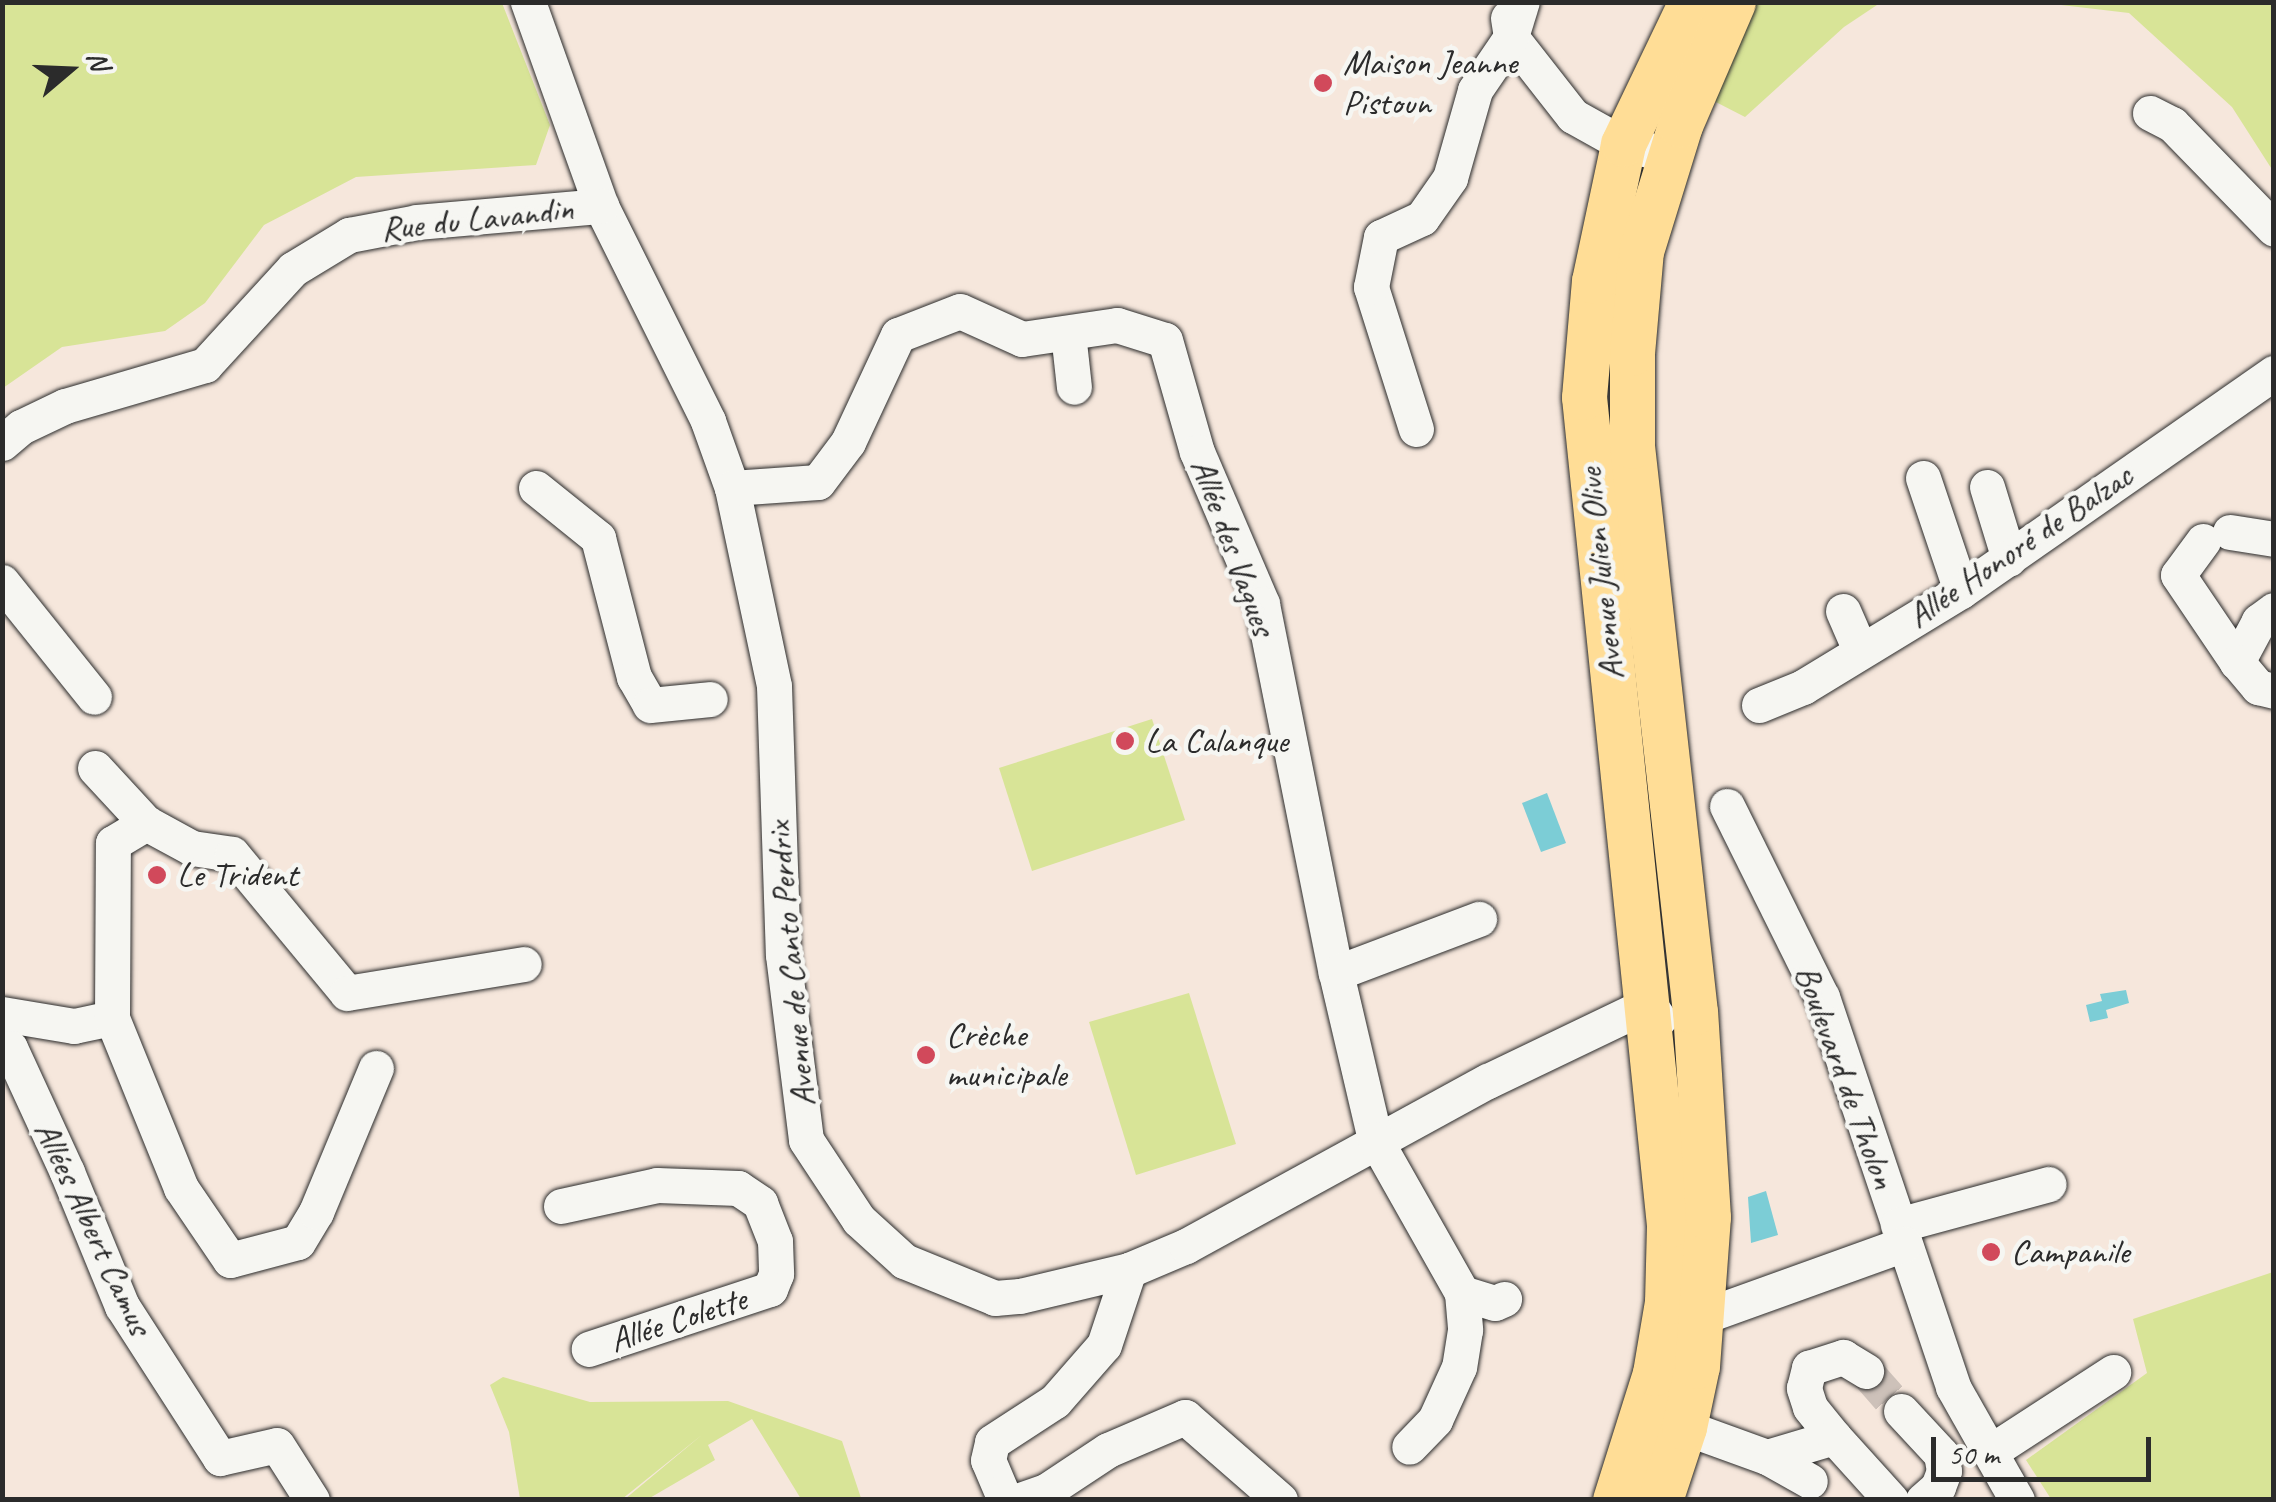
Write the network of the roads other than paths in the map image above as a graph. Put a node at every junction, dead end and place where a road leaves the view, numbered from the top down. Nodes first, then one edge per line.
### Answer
1 (528, 2) edge
2 (1505, 2) edge
3 (1522, 2) edge
4 (1691, 2) edge
5 (1733, 2) edge
6 (1511, 38) junction
7 (2150, 113) dead end
8 (1680, 125) junction
9 (1623, 144) junction
10 (601, 206) junction
11 (2274, 229) edge
12 (1068, 333) junction
13 (2274, 373) edge
14 (1074, 387) dead end
15 (1632, 420) junction
16 (1416, 430) dead end
17 (2, 443) edge
18 (1923, 478) dead end
19 (1987, 487) dead end
20 (536, 488) dead end
21 (732, 488) junction
22 (2274, 539) edge
23 (2008, 559) junction
24 (2, 582) edge
25 (1962, 590) junction
26 (2274, 610) edge
27 (1843, 611) dead end
28 (1860, 650) junction
29 (2237, 662) junction
30 (2274, 692) edge
31 (94, 696) dead end
32 (710, 699) dead end
33 (1758, 705) dead end
34 (95, 768) dead end
35 (1726, 806) dead end
36 (146, 822) junction
37 (1479, 919) dead end
38 (524, 964) dead end
39 (1336, 972) junction
40 (1649, 1004) junction
41 (2, 1014) edge
42 (112, 1018) junction
43 (2, 1044) edge
44 (376, 1068) dead end
45 (1376, 1139) junction
46 (2049, 1184) dead end
47 (561, 1206) dead end
48 (1708, 1217) junction
49 (1901, 1234) junction
50 (1129, 1270) junction
51 (1462, 1293) junction
52 (1504, 1299) dead end
53 (1704, 1316) junction
54 (589, 1349) dead end
55 (1866, 1371) tunnel mouth
56 (2113, 1372) dead end
57 (1900, 1411) tunnel mouth
58 (1684, 1427) junction
59 (1834, 1437) junction
60 (1409, 1447) dead end
61 (1990, 1452) junction
62 (1766, 1457) junction
63 (1810, 1481) dead end
64 (312, 1500) edge
65 (1006, 1500) edge
66 (1020, 1500) edge
67 (1280, 1500) edge
68 (1616, 1500) edge
69 (1660, 1500) edge
70 (1890, 1500) edge
71 (1923, 1500) edge
72 (2017, 1500) edge

1 - 10 street, Avenue de Canto Perdrix
2 - 6 street
3 - 6 street
4 - 9 main road, Avenue Julien Olive
5 - 8 main road, Avenue Julien Olive
6 - 9 street
6 - 16 street
7 - 11 street
8 - 9 street
8 - 15 main road, Avenue Julien Olive
9 - 15 street, Avenue Julien Olive
9 - 40 main road, Avenue Julien Olive
10 - 17 street, Rue du Lavandin
10 - 21 street, Avenue de Canto Perdrix
12 - 14 street
12 - 21 street, Allée des Vagues
12 - 39 street, Allée des Vagues
13 - 23 street, Allée Honoré de Balzac
15 - 48 main road, Avenue Julien Olive
18 - 25 street
19 - 23 street
20 - 32 street
21 - 50 street, Avenue de Canto Perdrix
22 - 29 street
23 - 25 street, Allée Honoré de Balzac
24 - 31 street
25 - 28 street, Allée Honoré de Balzac
26 - 29 street
27 - 28 street
28 - 33 street, Allée Honoré de Balzac
29 - 30 street
34 - 36 street
35 - 49 street, Boulevard de Tholon
36 - 38 street
36 - 42 street
37 - 39 street
39 - 45 street, Allée des Vagues
40 - 45 street, Avenue de Canto Perdrix
40 - 48 street, Avenue Julien Olive
40 - 68 main road, Avenue Julien Olive
41 - 42 street
42 - 44 street
43 - 64 street, Allées Albert Camus
45 - 50 street, Avenue de Canto Perdrix
45 - 51 street, Allée des Vagues
46 - 49 street
47 - 54 street, Allée Colette
48 - 53 main road, Avenue Julien Olive
49 - 53 street
49 - 61 street, Boulevard de Tholon
50 - 65 street
51 - 52 street
51 - 60 street, Allée des Vagues
53 - 58 main road, Avenue Julien Olive
55 - 59 street
56 - 61 street
57 - 71 street
58 - 62 street
58 - 69 main road, Avenue Julien Olive
59 - 62 street
59 - 70 street
61 - 72 street, Boulevard de Tholon
62 - 63 street
66 - 67 street

